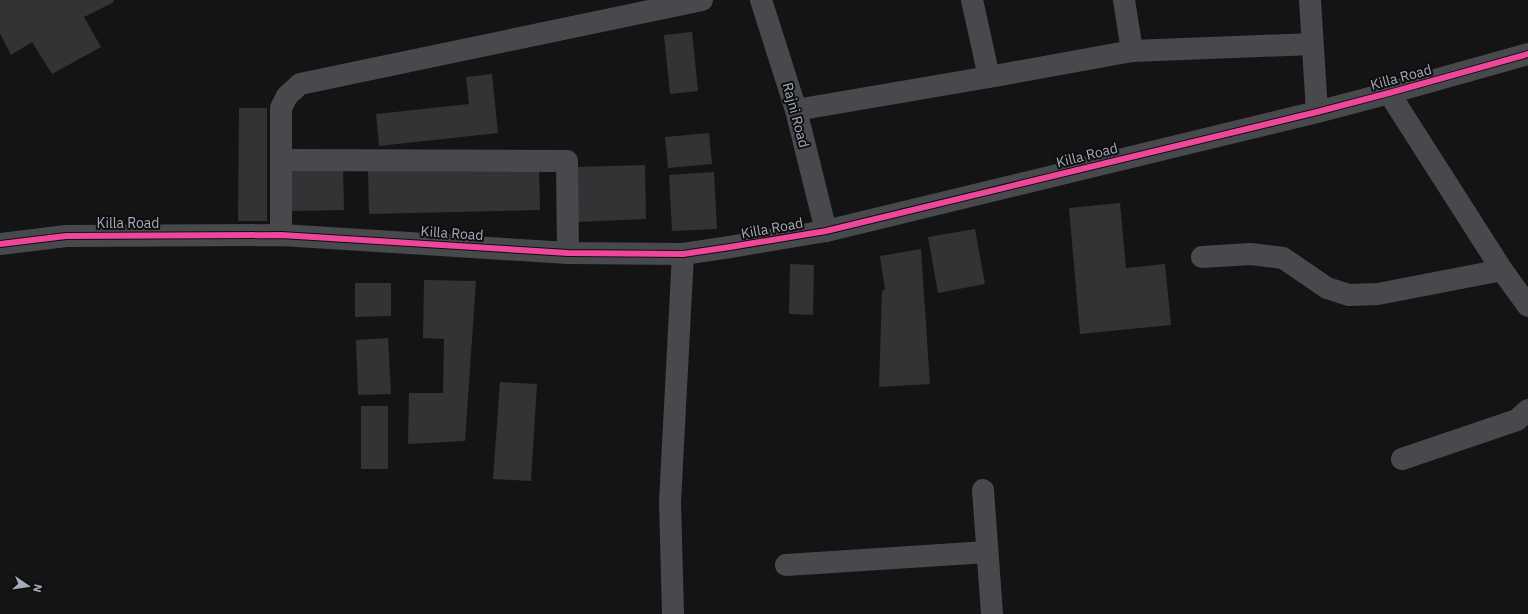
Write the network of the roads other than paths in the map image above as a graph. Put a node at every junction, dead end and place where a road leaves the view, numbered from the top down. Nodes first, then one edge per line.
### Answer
1 (702, 0) edge
2 (762, 0) edge
3 (972, 0) edge
4 (1124, 0) edge
5 (1310, 0) edge
6 (1312, 44) junction
7 (1132, 51) junction
8 (1528, 54) edge
9 (989, 77) junction
10 (1389, 93) junction
11 (796, 110) junction
12 (1316, 112) junction
13 (281, 160) junction
14 (826, 231) junction
15 (281, 235) junction
16 (0, 244) edge
17 (568, 253) junction
18 (683, 254) junction
19 (1202, 257) dead end
20 (1502, 270) junction
21 (1524, 296) edge
22 (1528, 410) edge
23 (1402, 459) dead end
24 (983, 490) dead end
25 (987, 552) junction
26 (786, 564) dead end
27 (673, 614) edge
28 (992, 614) edge

1 - 13 street
2 - 11 street, Rajni Road
3 - 9 street
4 - 7 street
5 - 6 street
6 - 7 street
6 - 12 street
7 - 9 street
8 - 10 street, Killa Road
9 - 11 street
10 - 12 street, Killa Road
10 - 20 street
11 - 14 street, Rajni Road
12 - 14 street, Killa Road
13 - 15 street
13 - 17 street
14 - 18 street, Killa Road
15 - 16 street, Killa Road
15 - 17 street, Killa Road
17 - 18 street, Killa Road
18 - 27 street
19 - 20 street
20 - 21 street
22 - 23 street
24 - 25 street
25 - 26 street
25 - 28 street

